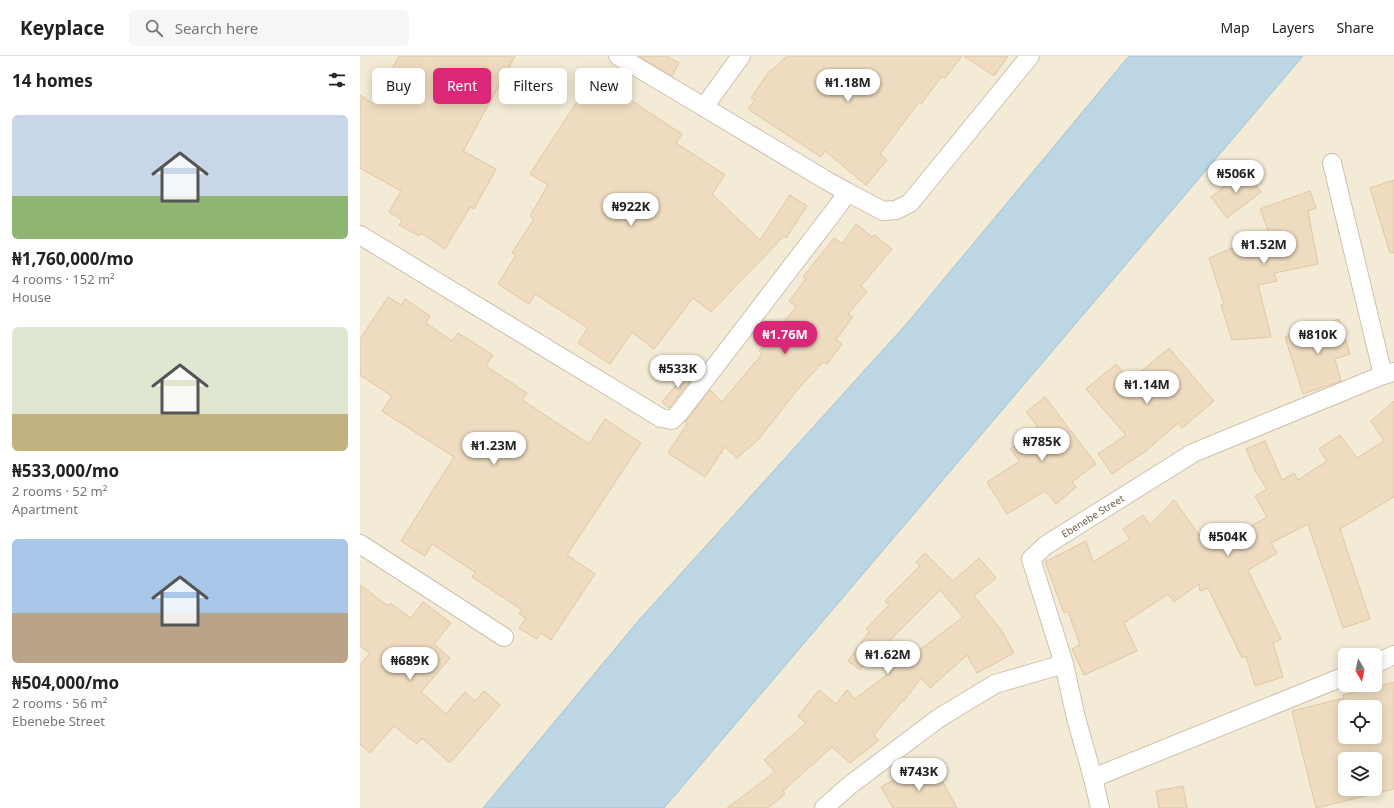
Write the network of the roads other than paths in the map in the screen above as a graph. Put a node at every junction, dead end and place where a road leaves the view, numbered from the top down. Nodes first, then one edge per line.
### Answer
1 (618, 56) edge
2 (741, 56) edge
3 (1030, 56) edge
4 (704, 107) junction
5 (1332, 163) dead end
6 (847, 192) junction
7 (360, 235) edge
8 (1389, 373) edge
9 (360, 544) edge
10 (504, 637) dead end
11 (1394, 655) edge
12 (1382, 661) edge
13 (1064, 664) junction
14 (1338, 679) edge
15 (1093, 778) junction
16 (824, 808) edge
17 (1100, 808) edge

1 - 4 street
2 - 4 street
3 - 6 street
4 - 6 street
5 - 8 street
6 - 7 street
8 - 13 street, Ebenebe Street
9 - 10 street
11 - 12 street
13 - 15 street, Ebenebe Street
13 - 16 street
14 - 15 street
15 - 17 street, Ebenebe Street

